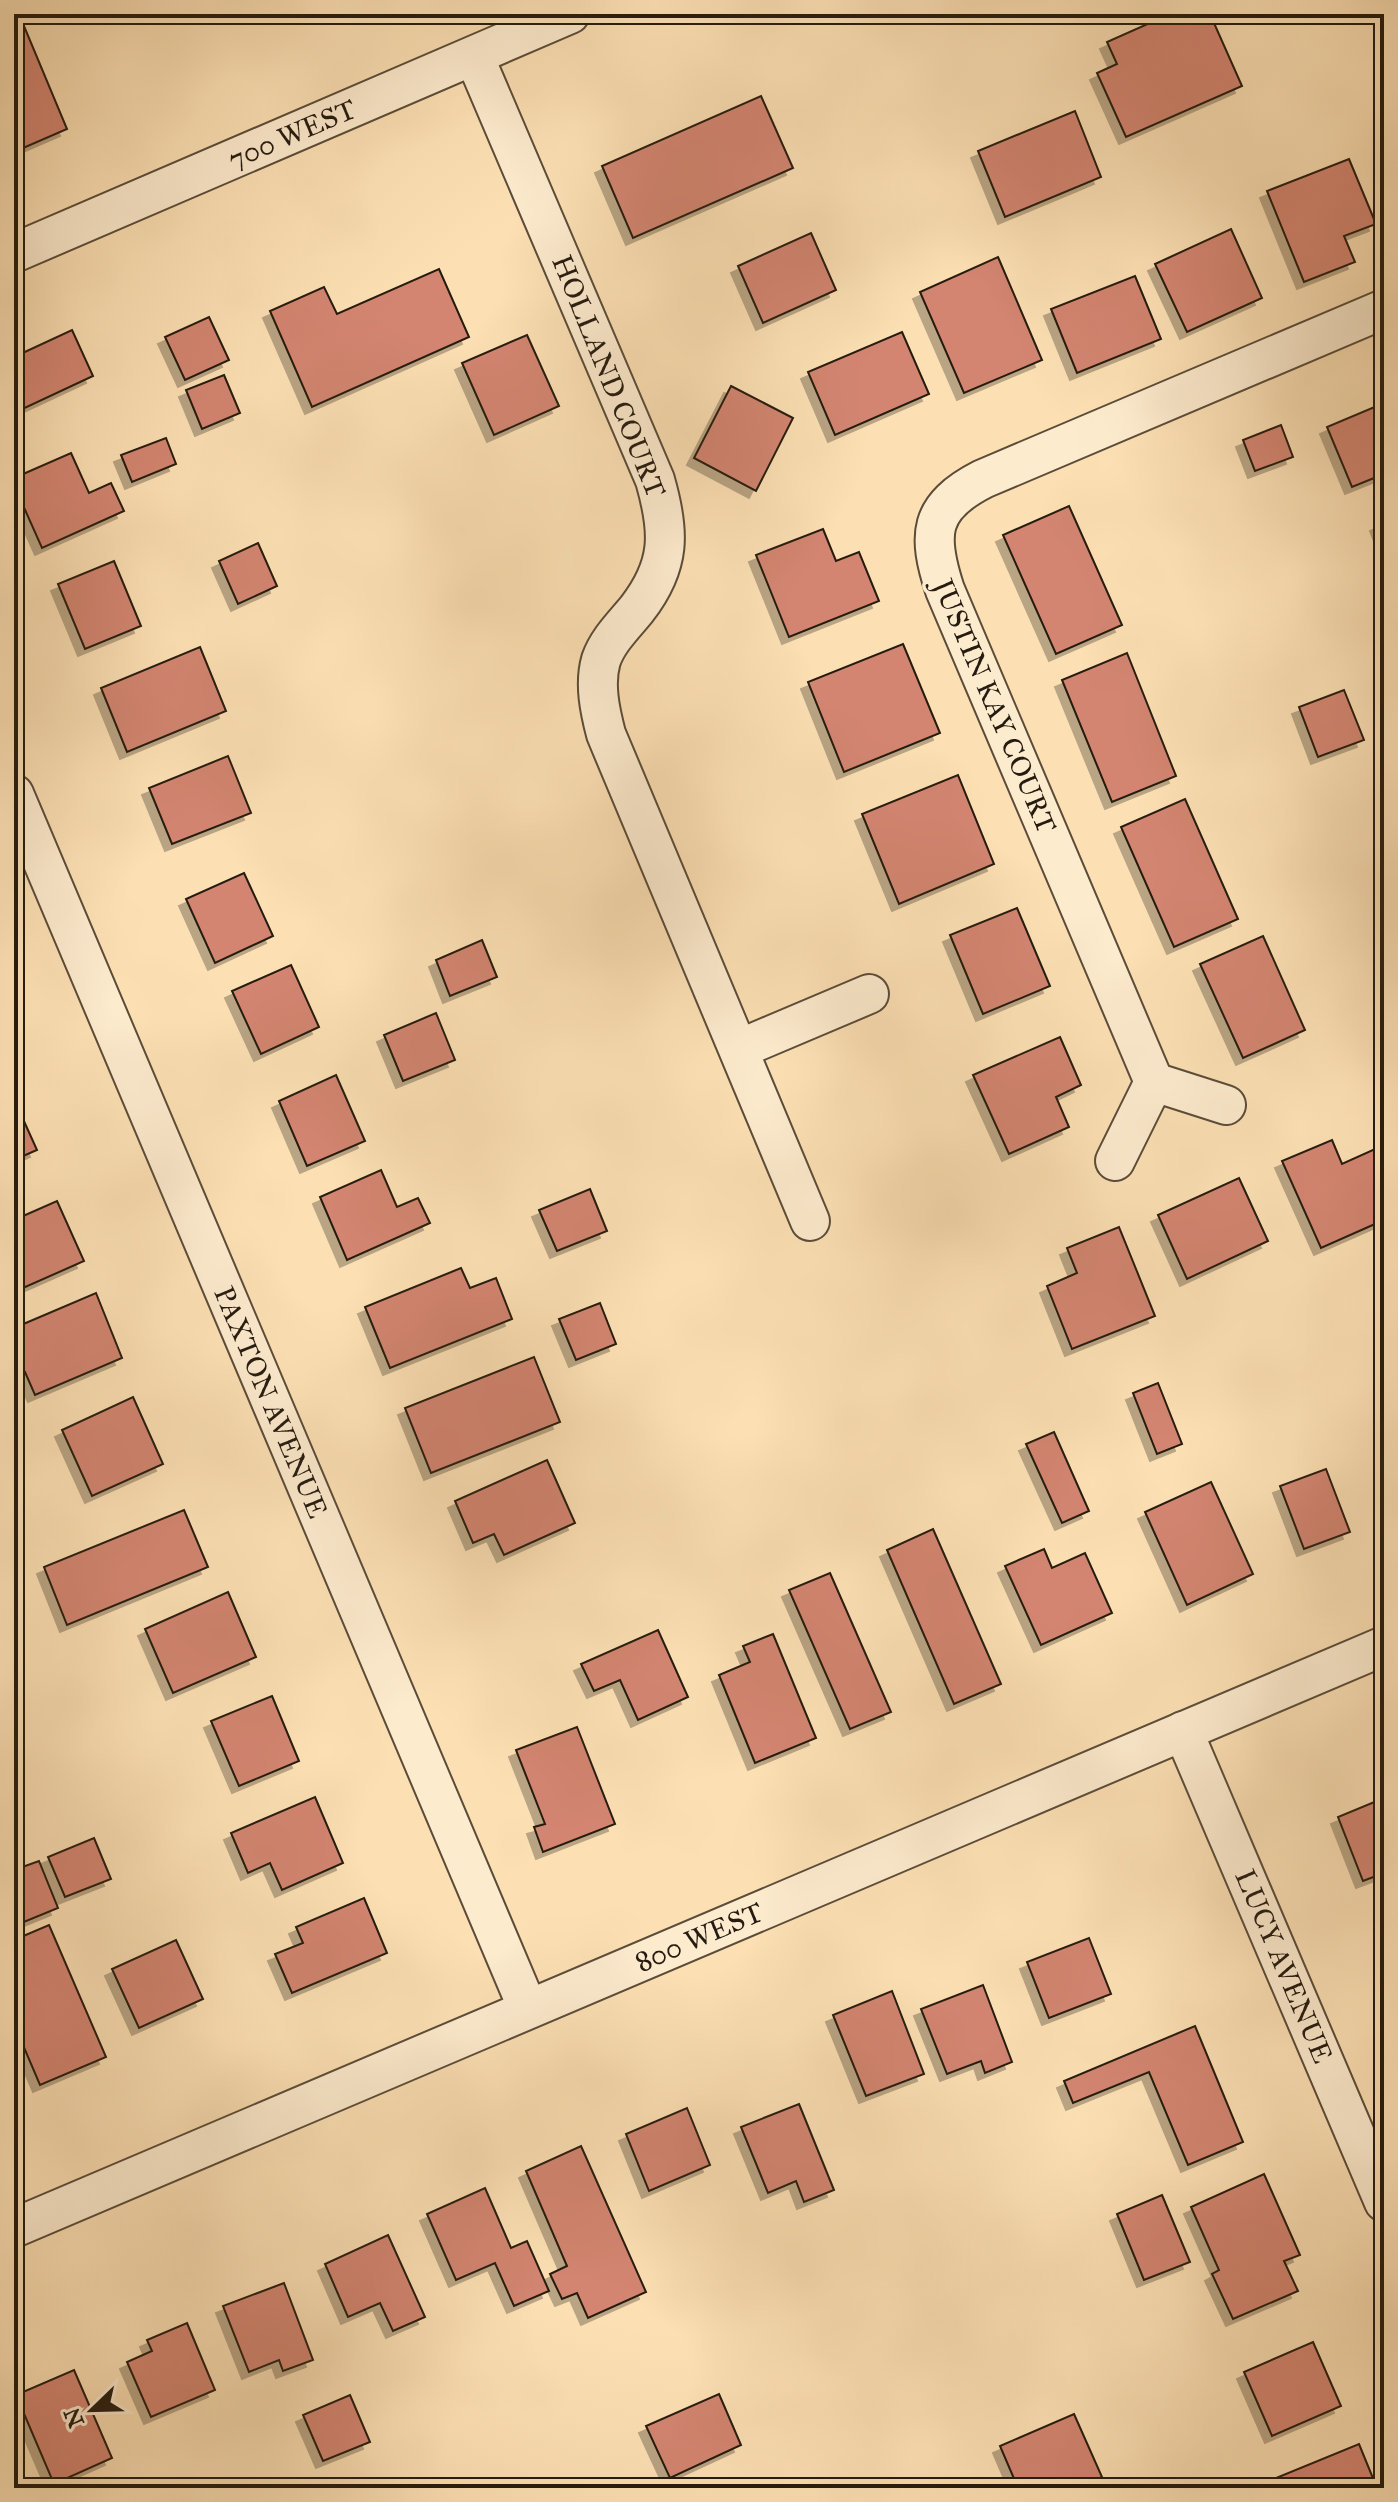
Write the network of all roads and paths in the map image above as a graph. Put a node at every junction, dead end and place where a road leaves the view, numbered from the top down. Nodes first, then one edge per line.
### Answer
1 (570, 14) edge
2 (474, 56) junction
3 (14, 253) edge
4 (1384, 309) edge
5 (14, 794) edge
6 (869, 994) dead end
7 (739, 1049) junction
8 (1154, 1082) junction
9 (1226, 1105) dead end
10 (1115, 1161) dead end
11 (810, 1221) dead end
12 (1384, 1646) edge
13 (1183, 1731) junction
14 (528, 2009) junction
15 (1384, 2202) edge
16 (14, 2228) edge

1 - 2 street, 700 WEST
2 - 3 street, 700 WEST
2 - 7 street, HOLLAND COURT
4 - 8 street, JUSTIN KAY COURT
5 - 14 street, PAXTON AVENUE
6 - 7 street
7 - 11 street, HOLLAND COURT
8 - 9 street
8 - 10 street
12 - 13 street, 800 WEST
13 - 14 street, 800 WEST
13 - 15 street, LUCY AVENUE
14 - 16 street, 800 WEST

